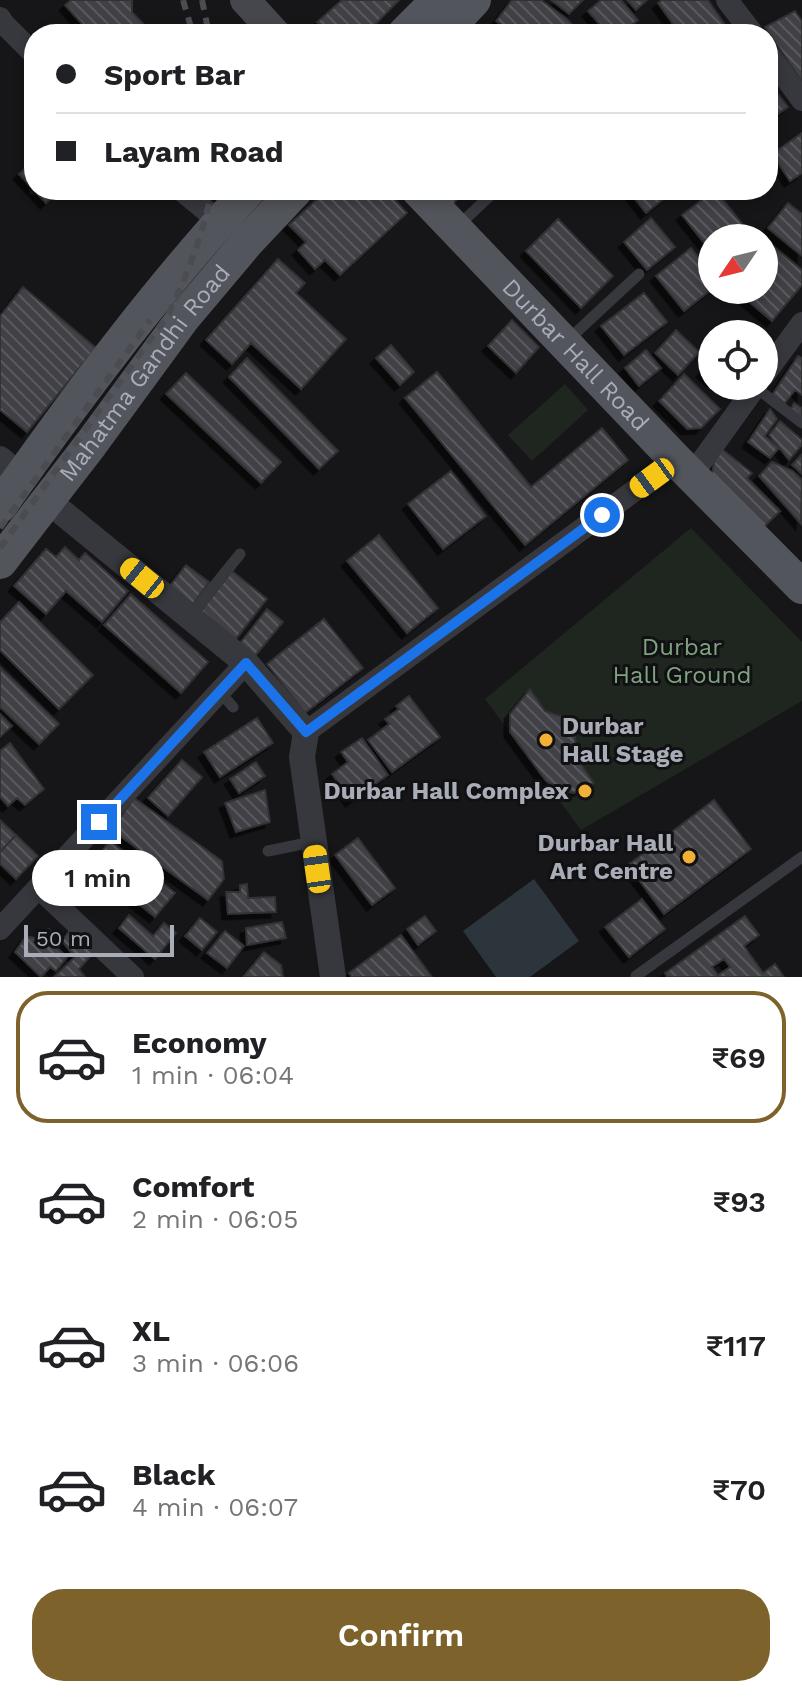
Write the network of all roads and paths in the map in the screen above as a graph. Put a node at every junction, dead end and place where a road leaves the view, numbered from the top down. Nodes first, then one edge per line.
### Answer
1 (245, 0) edge
2 (438, 0) edge
3 (474, 0) edge
4 (727, 0) edge
5 (0, 18) edge
6 (267, 24) edge
7 (414, 24) edge
8 (451, 24) edge
9 (745, 24) edge
10 (24, 44) edge
11 (778, 68) edge
12 (802, 100) edge
13 (193, 200) edge
14 (240, 200) edge
15 (287, 200) edge
16 (427, 200) edge
17 (486, 200) edge
18 (220, 222) junction
19 (454, 230) junction
20 (639, 274) dead end
21 (802, 323) edge
22 (564, 344) junction
23 (778, 356) edge
24 (743, 400) edge
25 (777, 400) edge
26 (802, 423) edge
27 (10, 468) edge
28 (684, 468) junction
29 (47, 500) junction
30 (0, 506) edge
31 (240, 554) dead end
32 (0, 562) edge
33 (802, 587) edge
34 (190, 617) junction
35 (246, 663) junction
36 (306, 732) junction
37 (313, 841) junction
38 (268, 851) dead end
39 (802, 857) edge
40 (39, 888) junction
41 (0, 929) edge
42 (636, 976) edge
43 (133, 977) edge
44 (333, 977) edge

1 - 6 main road
2 - 7 main road
3 - 8 main road
4 - 9 street
5 - 10 street
11 - 12 street
13 - 18 street
14 - 18 main road, Mahatma Gandhi Road
15 - 29 main road, Mahatma Gandhi Road
16 - 19 main road, Durbar Hall Road
17 - 19 lane
18 - 27 main road, Mahatma Gandhi Road
19 - 22 main road, Durbar Hall Road
20 - 22 lane
21 - 23 street
22 - 28 main road, Durbar Hall Road
24 - 28 street
25 - 26 lane
27 - 29 main road
27 - 30 main road, Mahatma Gandhi Road
28 - 33 main road, Durbar Hall Road
28 - 36 street
29 - 32 main road, Mahatma Gandhi Road
29 - 34 street
31 - 34 lane
34 - 35 street
35 - 36 street
35 - 40 street
36 - 37 street
37 - 38 lane
37 - 44 street
39 - 42 lane
40 - 41 street
40 - 43 street

